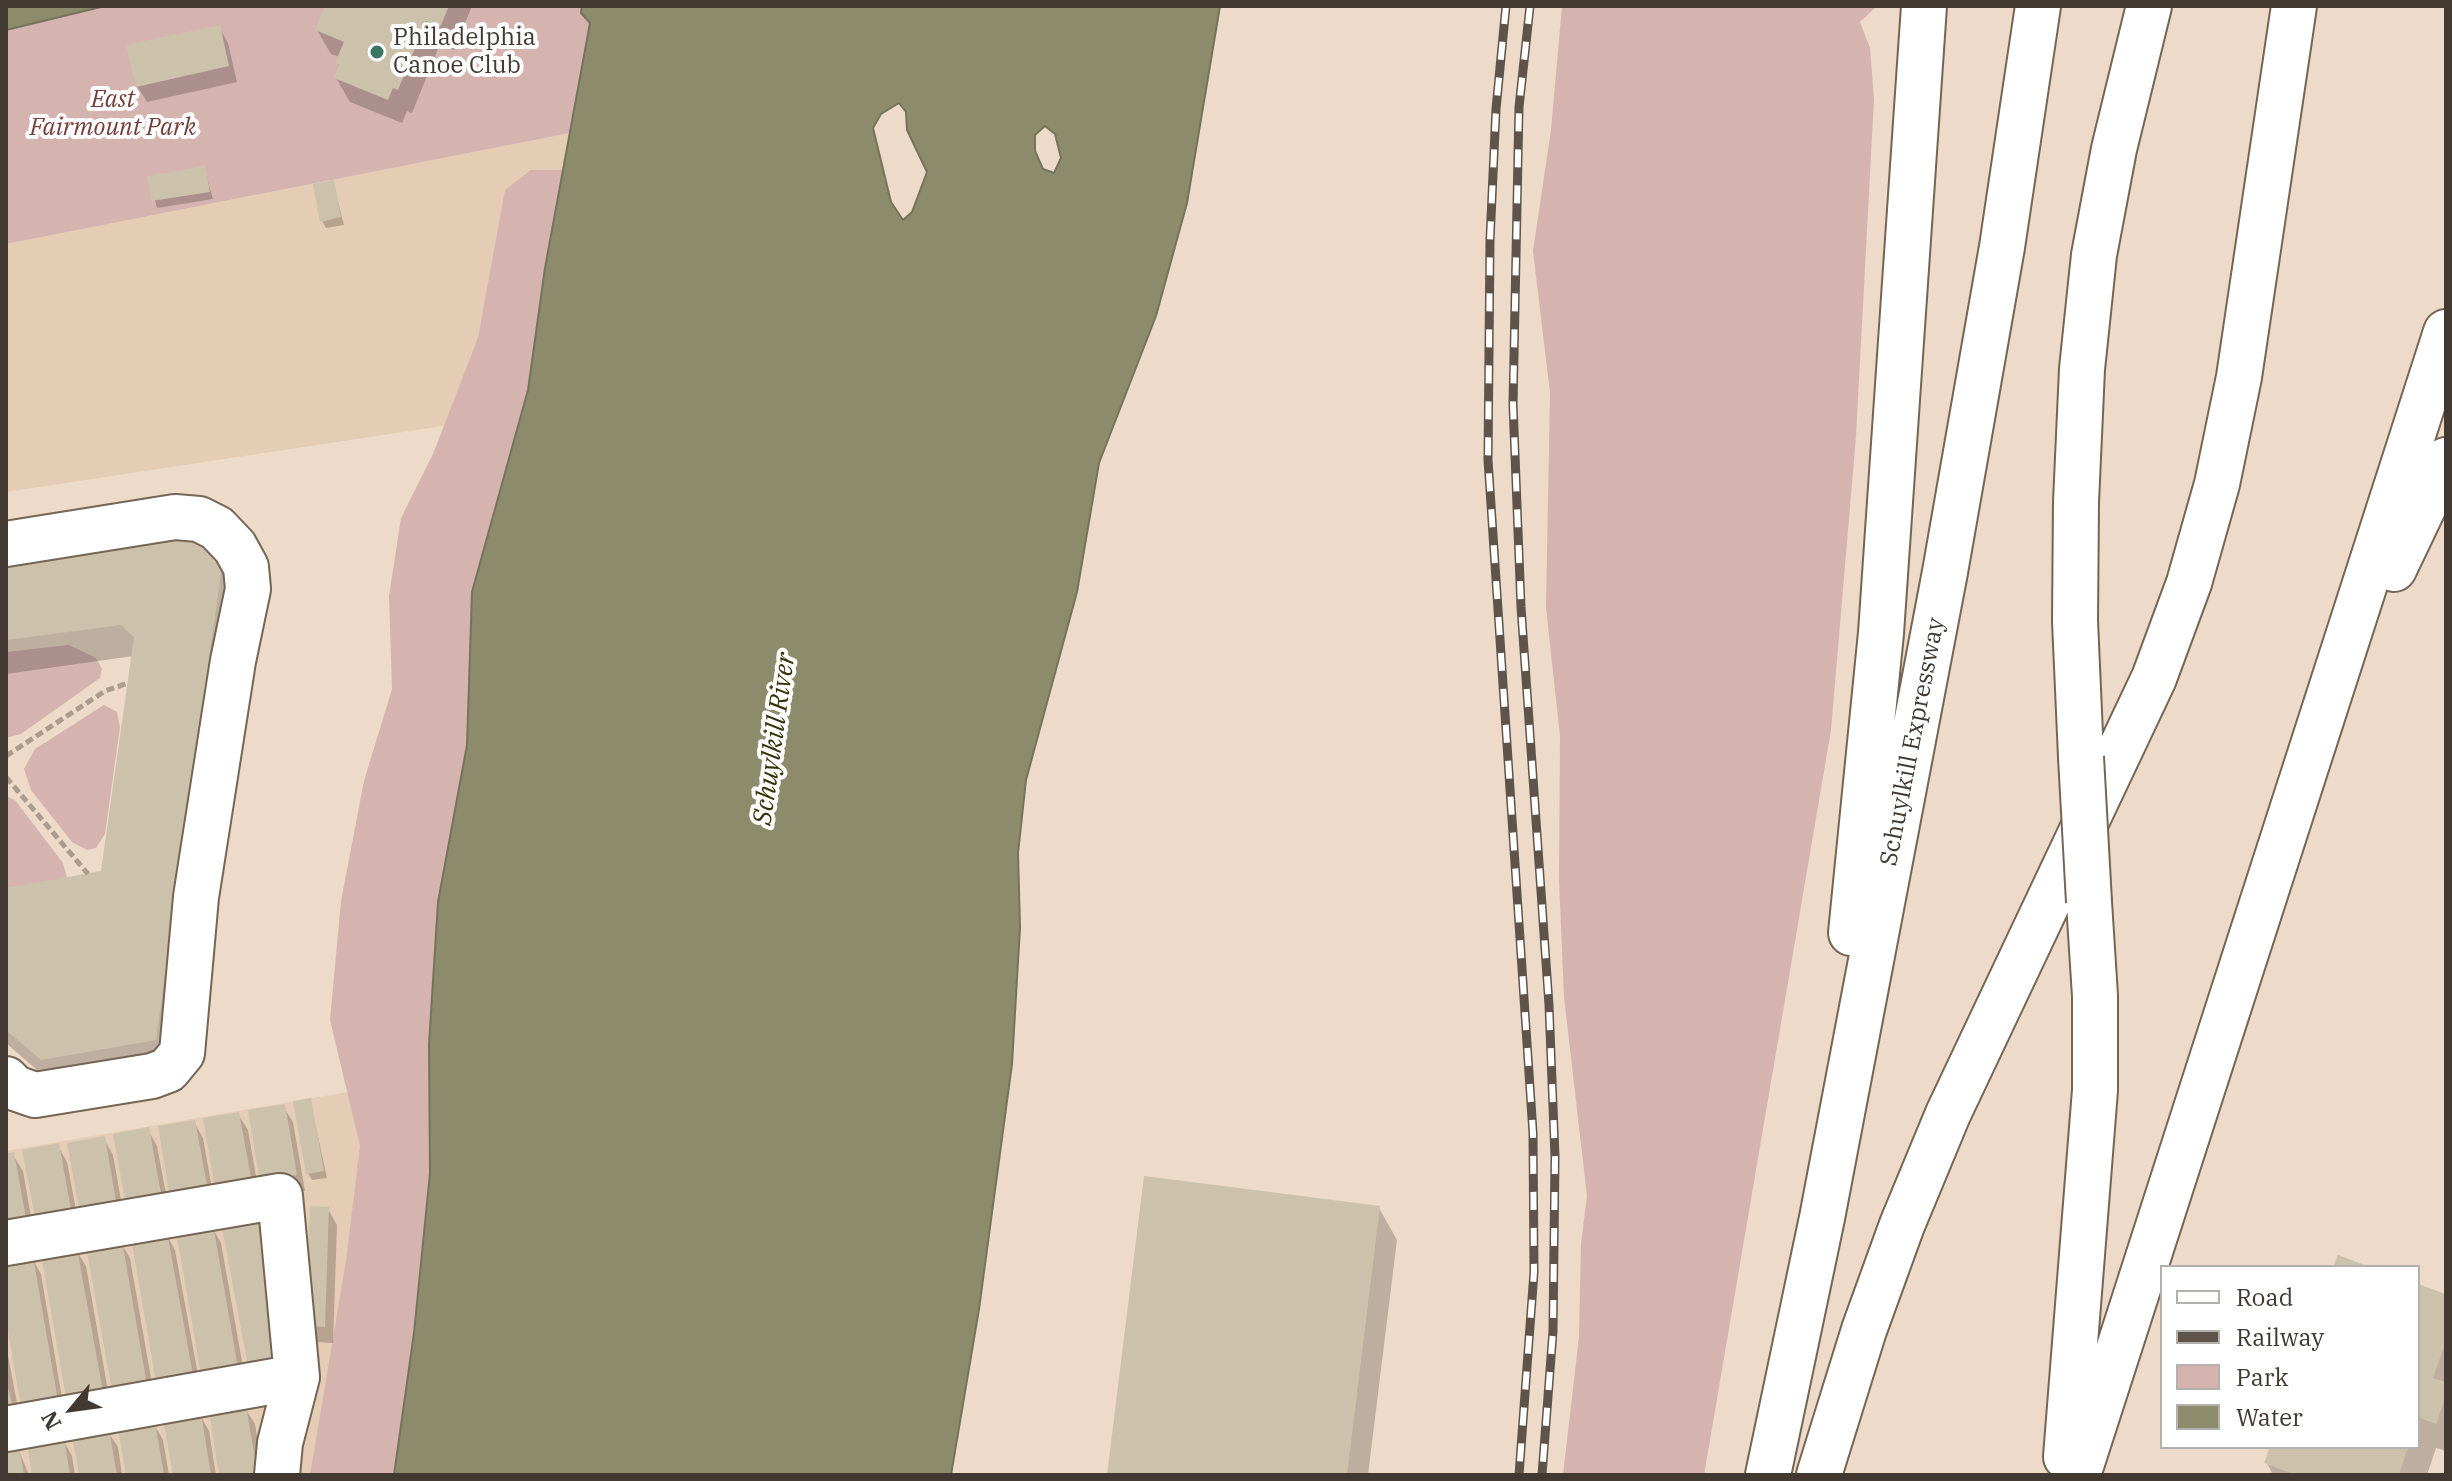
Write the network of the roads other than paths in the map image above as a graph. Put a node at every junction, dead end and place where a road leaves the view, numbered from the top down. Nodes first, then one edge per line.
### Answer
1 (1924, 6) edge
2 (2038, 6) edge
3 (2149, 6) edge
4 (2294, 6) edge
5 (2446, 332) edge
6 (2446, 460) edge
7 (6, 544) edge
8 (2321, 723) junction
9 (6, 1079) edge
10 (1822, 1218) junction
11 (6, 1243) edge
12 (297, 1377) junction
13 (6, 1429) edge
14 (277, 1475) edge
15 (1768, 1475) edge
16 (1819, 1475) edge
17 (2065, 1475) edge
18 (2078, 1475) edge

1 - 10 main road
2 - 10 main road, Schuylkill Expressway
3 - 17 main road, bridge
4 - 16 main road
5 - 8 main road
6 - 8 main road
7 - 9 main road
8 - 18 main road
10 - 15 main road, Schuylkill Expressway
11 - 12 main road
12 - 13 main road
12 - 14 main road

